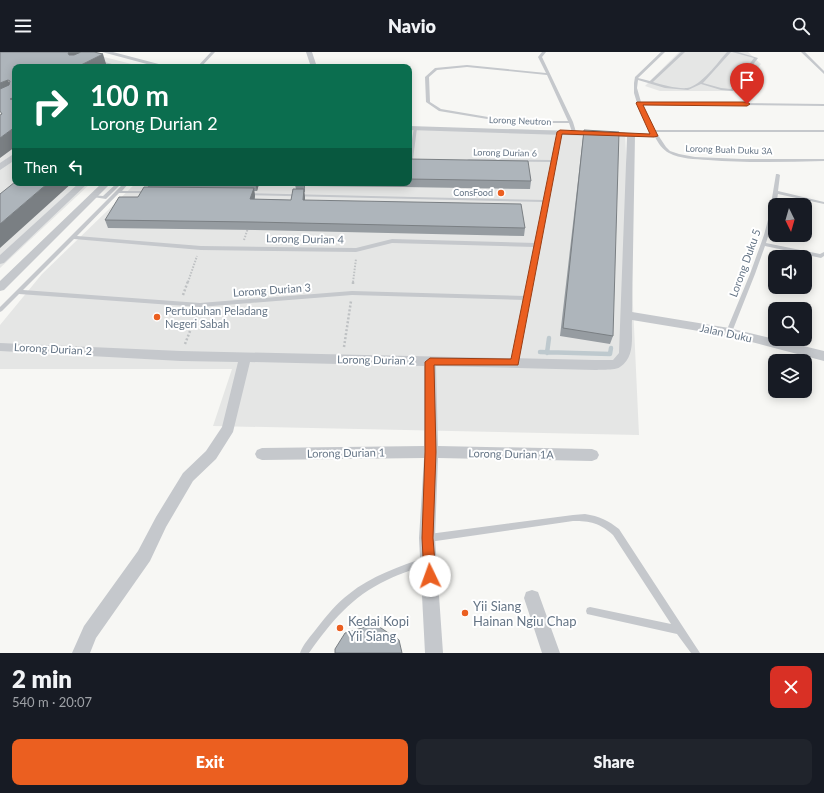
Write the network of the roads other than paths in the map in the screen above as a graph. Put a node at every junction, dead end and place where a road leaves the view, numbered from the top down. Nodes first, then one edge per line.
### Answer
1 (60, 52) edge
2 (89, 52) edge
3 (106, 52) edge
4 (213, 52) edge
5 (309, 52) edge
6 (544, 52) edge
7 (663, 52) edge
8 (683, 52) edge
9 (729, 52) edge
10 (734, 52) edge
11 (803, 52) edge
12 (86, 60) junction
13 (139, 60) junction
14 (99, 62) junction
15 (107, 64) edge
16 (155, 64) edge
17 (202, 64) edge
18 (313, 64) edge
19 (824, 73) edge
20 (548, 74) junction
21 (636, 78) junction
22 (650, 83) junction
23 (701, 84) junction
24 (639, 103) junction
25 (824, 105) edge
26 (571, 122) junction
27 (412, 128) edge
28 (560, 132) junction
29 (574, 132) junction
30 (824, 132) edge
31 (654, 133) junction
32 (631, 135) junction
33 (12, 159) edge
34 (412, 160) edge
35 (419, 160) edge
36 (466, 160) edge
37 (824, 160) edge
38 (553, 161) junction
39 (0, 167) edge
40 (778, 175) dead end
41 (81, 186) edge
42 (104, 186) edge
43 (117, 186) edge
44 (124, 186) edge
45 (117, 192) junction
46 (156, 192) edge
47 (777, 192) junction
48 (242, 194) edge
49 (93, 196) junction
50 (545, 201) junction
51 (824, 203) edge
52 (73, 237) junction
53 (764, 244) junction
54 (537, 245) junction
55 (824, 254) edge
56 (0, 261) edge
57 (0, 287) edge
58 (19, 292) junction
59 (527, 298) junction
60 (0, 310) edge
61 (626, 315) junction
62 (729, 332) junction
63 (0, 347) edge
64 (824, 356) edge
65 (244, 357) junction
66 (430, 362) junction
67 (515, 363) junction
68 (430, 452) junction
69 (262, 454) dead end
70 (592, 455) dead end
71 (427, 538) junction
72 (429, 560) junction
73 (532, 598) dead end
74 (590, 611) dead end
75 (680, 630) junction
76 (81, 653) edge
77 (304, 653) edge
78 (434, 653) edge
79 (551, 653) edge
80 (696, 653) edge

1 - 12 street
2 - 12 street
3 - 12 street
3 - 13 street
4 - 17 lane
5 - 18 street
6 - 20 lane
7 - 21 lane
8 - 22 lane
9 - 23 lane
10 - 23 lane
11 - 19 lane
12 - 14 street
13 - 14 street
13 - 16 street
14 - 15 street
20 - 26 lane
20 - 26 lane
21 - 22 lane
21 - 24 lane, Lorong Buah Duku 3A
22 - 23 lane
24 - 25 lane
24 - 31 lane, Lorong Buah Duku 3A
26 - 29 lane
27 - 28 street, Lorong Neutron
28 - 29 street, Lorong Neutron
28 - 38 lane
29 - 32 street, Lorong Neutron
30 - 31 lane, Lorong Neutron
31 - 32 lane, Lorong Neutron
31 - 37 lane, Lorong Buah Duku 3A
32 - 61 street, Lorong Durian 2
33 - 39 street
34 - 35 lane
36 - 38 lane, Lorong Durian 6
38 - 50 lane
40 - 47 lane, Lorong Duku 5
41 - 56 street
42 - 49 street
43 - 49 lane
44 - 45 lane
45 - 46 lane
45 - 52 lane
47 - 51 lane
47 - 53 lane, Lorong Duku 5
48 - 50 lane
49 - 57 street
50 - 54 lane
52 - 54 lane, Lorong Durian 4
52 - 58 lane
53 - 55 lane
53 - 62 lane, Lorong Duku 5
54 - 59 lane
58 - 59 lane, Lorong Durian 3
58 - 60 lane
59 - 67 lane
61 - 62 street, Jalan Duku
61 - 67 street, Lorong Durian 2
62 - 64 street, Jalan Duku
63 - 65 street, Lorong Durian 2
65 - 66 street, Lorong Durian 2
65 - 76 street
66 - 67 street, Lorong Durian 2
66 - 68 street
68 - 69 street, Lorong Durian 1
68 - 70 street, Lorong Durian 1A
68 - 71 street
71 - 72 street
71 - 75 lane
72 - 77 lane
72 - 78 street
73 - 79 street
74 - 75 lane
75 - 80 lane

